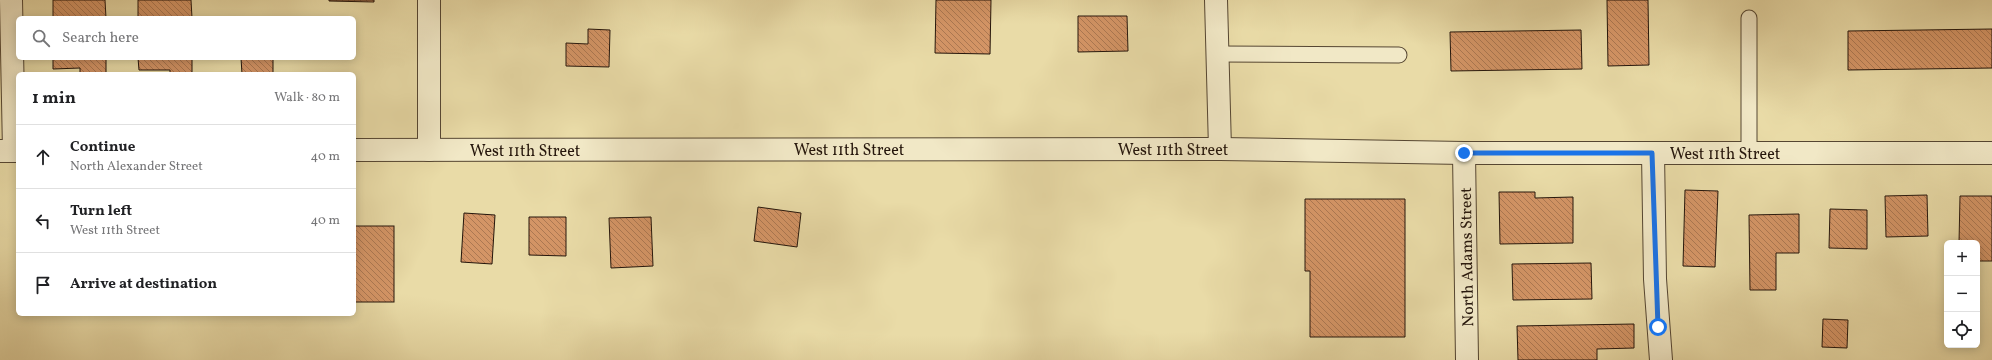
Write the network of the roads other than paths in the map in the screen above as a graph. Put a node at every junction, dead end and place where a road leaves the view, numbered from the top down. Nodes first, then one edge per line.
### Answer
1 (11, 0) edge
2 (429, 0) edge
3 (1216, 0) edge
4 (1749, 18) dead end
5 (1218, 54) junction
6 (1399, 55) dead end
7 (1220, 149) junction
8 (356, 150) edge
9 (429, 150) junction
10 (11, 151) edge
11 (1750, 152) junction
12 (1992, 152) edge
13 (1464, 153) junction
14 (1652, 153) junction
15 (1467, 360) edge
16 (1661, 360) edge

1 - 10 street
2 - 9 street
3 - 5 street
4 - 11 lane
5 - 6 lane
5 - 7 street
7 - 9 street, West 11th Street
7 - 13 street, West 11th Street
8 - 9 street, West 11th Street
11 - 12 street, West 11th Street
11 - 14 street, West 11th Street
13 - 14 street, West 11th Street
13 - 15 street, North Adams Street
14 - 16 street

